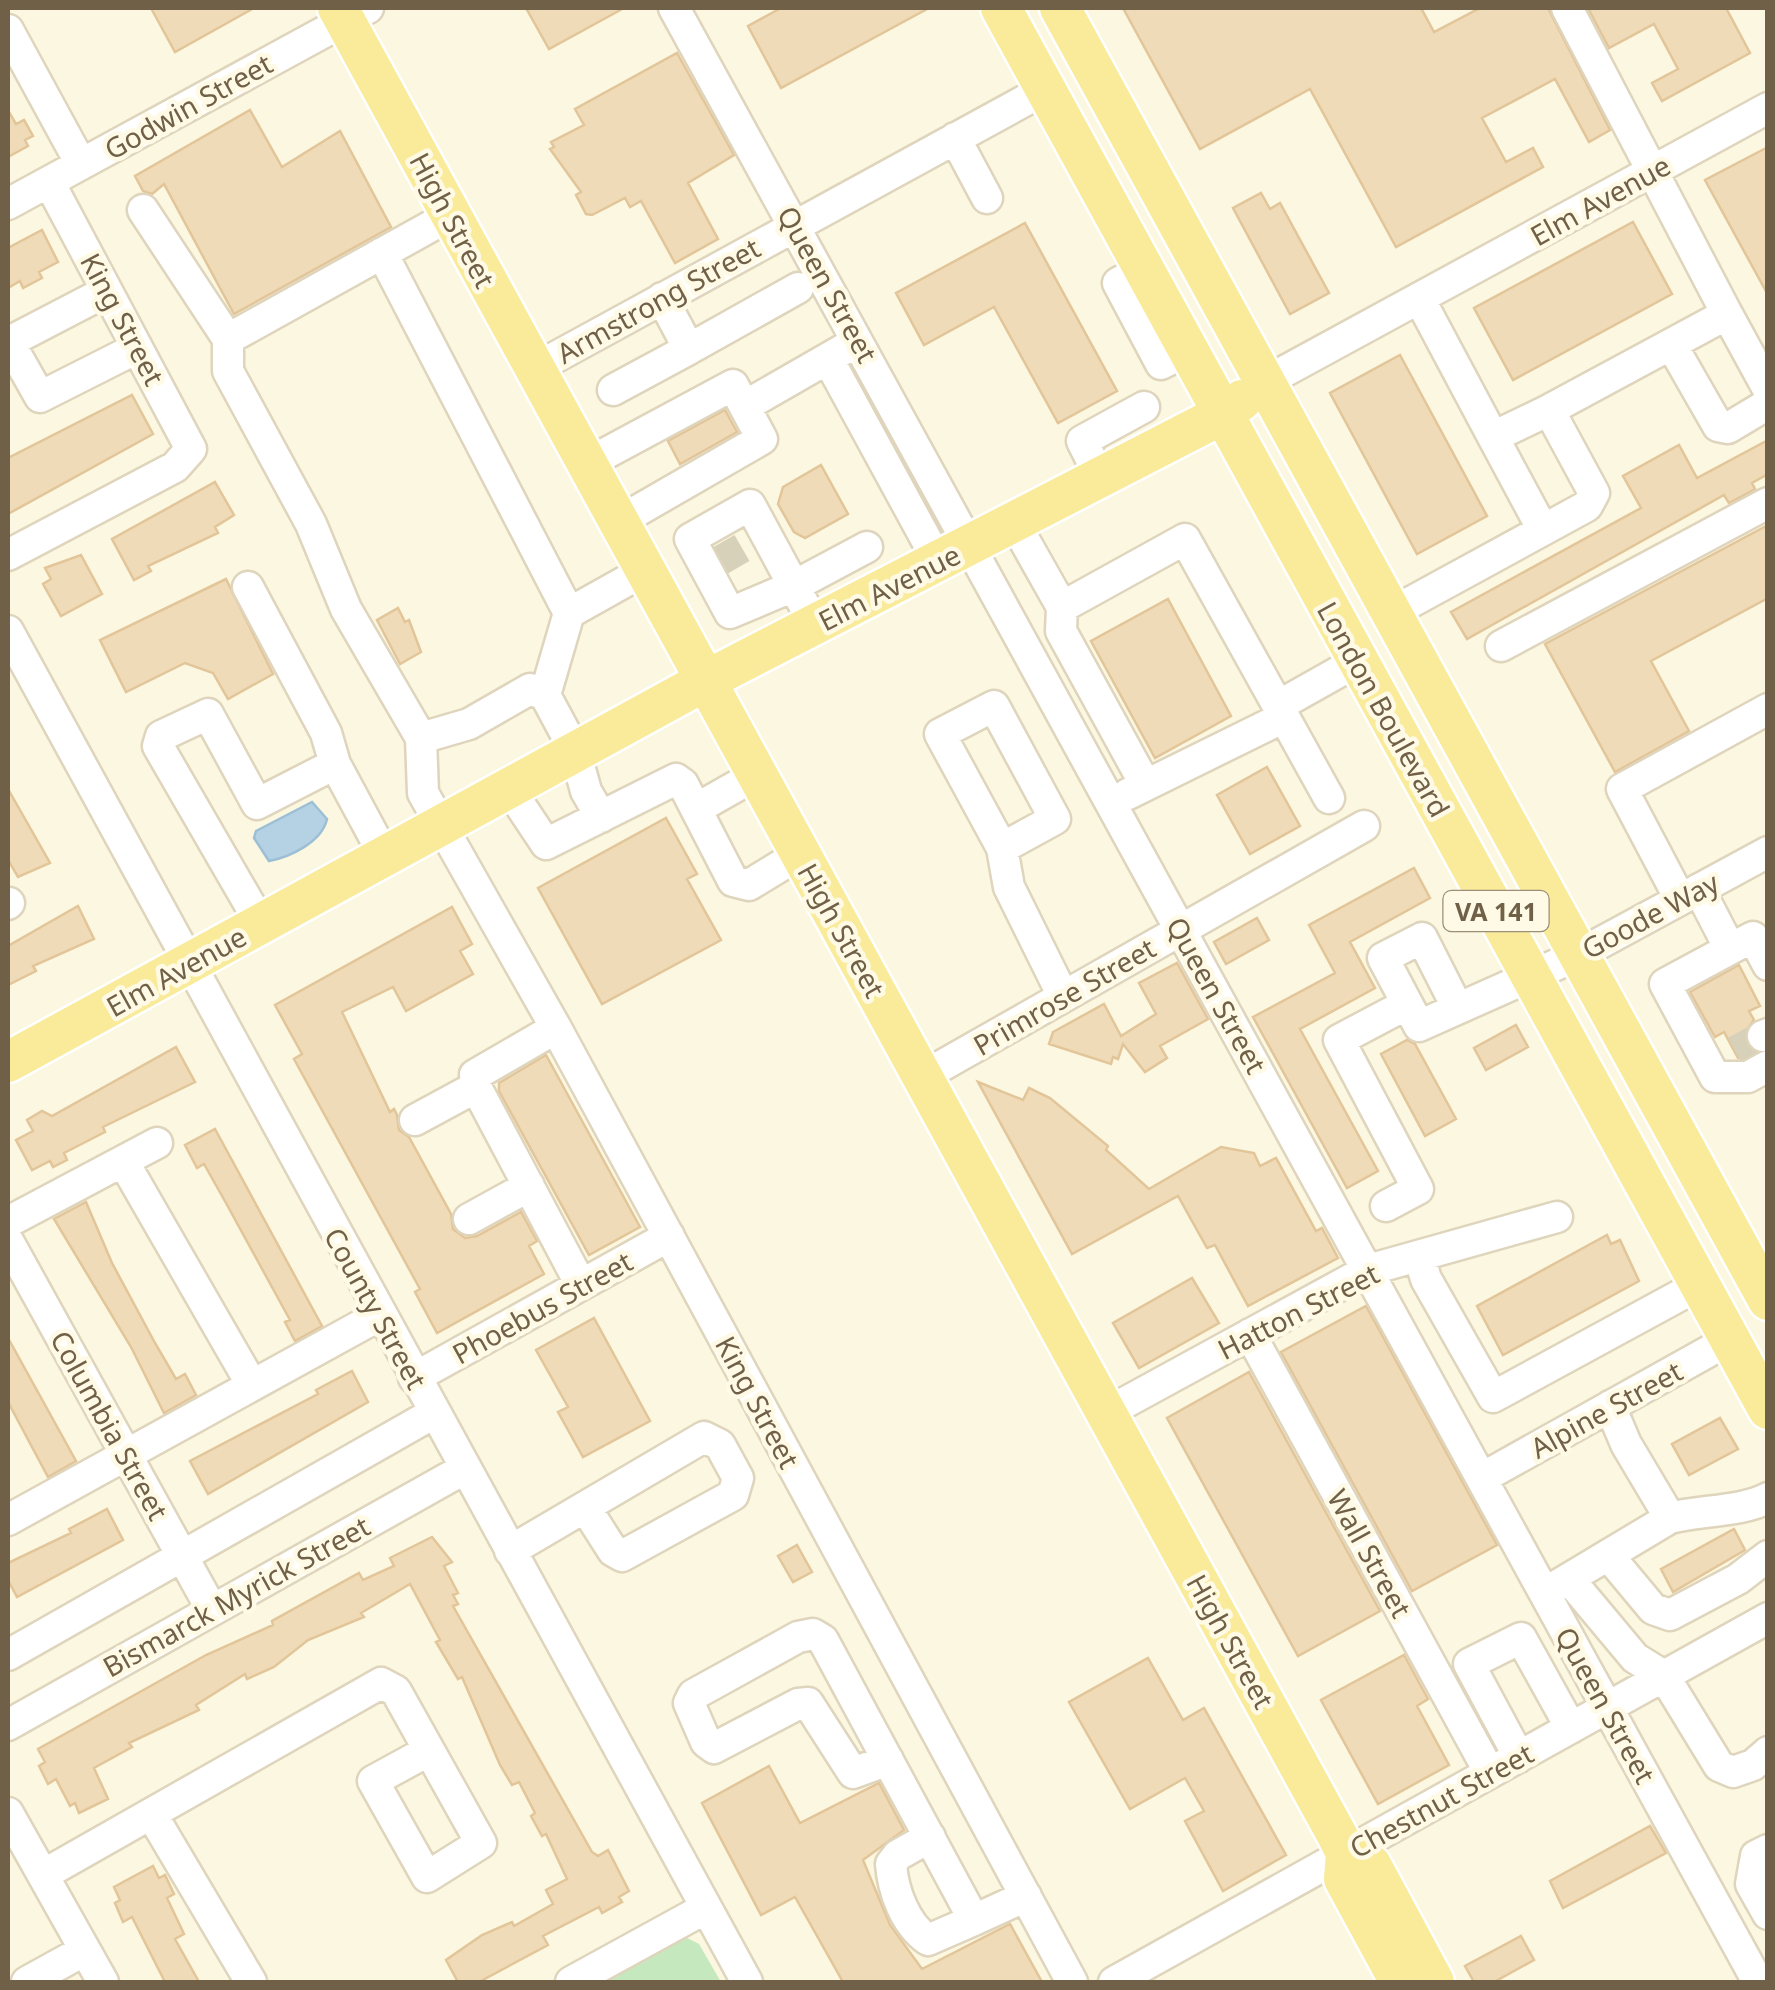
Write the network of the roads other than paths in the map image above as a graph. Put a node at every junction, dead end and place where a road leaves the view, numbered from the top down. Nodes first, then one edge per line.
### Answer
1 (674, 8) edge
2 (1001, 8) edge
3 (1060, 8) edge
4 (1567, 8) edge
5 (350, 12) edge
6 (9, 37) edge
7 (1046, 89) junction
8 (1768, 108) edge
9 (955, 138) junction
10 (81, 164) junction
11 (1652, 171) junction
12 (49, 182) junction
13 (987, 198) dead end
14 (8, 204) edge
15 (143, 210) dead end
16 (451, 215) junction
17 (796, 224) junction
18 (382, 254) junction
19 (798, 288) dead end
20 (107, 291) junction
21 (662, 298) junction
22 (1420, 298) junction
23 (1727, 314) junction
24 (228, 339) junction
25 (860, 341) junction
26 (1670, 344) junction
27 (137, 348) junction
28 (689, 349) junction
29 (1175, 357) junction
30 (828, 359) junction
31 (534, 368) junction
32 (1265, 382) junction
33 (1768, 389) edge
34 (613, 390) dead end
35 (1768, 404) edge
36 (745, 406) junction
37 (1144, 406) junction
38 (1549, 410) junction
39 (1223, 414) junction
40 (1493, 437) junction
41 (1163, 445) junction
42 (586, 464) junction
43 (1100, 478) junction
44 (1768, 503) edge
45 (618, 522) junction
46 (1014, 522) junction
47 (1542, 530) junction
48 (867, 547) dead end
49 (954, 553) junction
50 (8, 555) edge
51 (711, 569) junction
52 (794, 586) junction
53 (248, 588) dead end
54 (654, 588) junction
55 (1062, 608) junction
56 (568, 613) junction
57 (1391, 613) junction
58 (814, 625) junction
59 (11, 646) edge
60 (1500, 646) dead end
61 (1358, 662) junction
62 (705, 681) junction
63 (544, 696) junction
64 (1768, 709) edge
65 (1280, 712) junction
66 (421, 738) junction
67 (574, 751) junction
68 (335, 764) junction
69 (756, 775) junction
70 (1145, 784) junction
71 (508, 787) junction
72 (1329, 798) dead end
73 (1112, 803) junction
74 (257, 804) junction
75 (696, 809) junction
76 (601, 817) junction
77 (439, 824) junction
78 (1364, 826) dead end
79 (208, 831) junction
80 (1002, 848) junction
81 (1768, 852) edge
82 (800, 854) junction
83 (384, 855) junction
84 (1690, 894) junction
85 (260, 924) junction
86 (1181, 929) junction
87 (1730, 949) junction
88 (1578, 955) junction
89 (1768, 965) edge
90 (188, 966) junction
91 (1532, 976) junction
92 (1063, 996) junction
93 (1407, 1004) junction
94 (1457, 1007) junction
95 (556, 1028) junction
96 (1766, 1045) tunnel mouth
97 (1734, 1051) tunnel mouth
98 (8, 1062) edge
99 (922, 1076) junction
100 (1714, 1077) junction
101 (476, 1087) junction
102 (415, 1120) dead end
103 (157, 1142) dead end
104 (123, 1160) junction
105 (528, 1186) junction
106 (1386, 1206) dead end
107 (1557, 1217) dead end
108 (469, 1219) dead end
109 (8, 1222) edge
110 (669, 1236) junction
111 (8, 1241) edge
112 (1419, 1256) junction
113 (1368, 1270) junction
114 (582, 1284) junction
115 (1699, 1285) junction
116 (1768, 1300) edge
117 (380, 1315) junction
118 (1250, 1334) junction
119 (1730, 1340) junction
120 (414, 1378) junction
121 (252, 1385) junction
122 (1610, 1406) junction
123 (1768, 1409) edge
124 (1106, 1412) junction
125 (434, 1413) junction
126 (126, 1454) junction
127 (464, 1468) junction
128 (1482, 1478) junction
129 (1758, 1503) edge
130 (585, 1507) junction
131 (1670, 1518) junction
132 (8, 1520) edge
133 (1768, 1537) edge
134 (510, 1551) junction
135 (181, 1554) junction
136 (1608, 1555) junction
137 (1768, 1556) edge
138 (1557, 1586) junction
139 (212, 1610) junction
140 (1768, 1618) edge
141 (8, 1654) edge
142 (1664, 1676) junction
143 (1607, 1707) junction
144 (8, 1724) edge
145 (1571, 1728) junction
146 (428, 1751) dead end
147 (1768, 1752) edge
148 (1519, 1756) junction
149 (888, 1760) junction
150 (1490, 1773) junction
151 (8, 1813) edge
152 (152, 1815) junction
153 (930, 1837) junction
154 (16, 1848) edge
155 (1768, 1850) edge
156 (1346, 1853) junction
157 (43, 1875) junction
158 (1026, 1896) junction
159 (706, 1908) junction
160 (1768, 1914) edge
161 (974, 1920) junction
162 (1768, 1926) edge
163 (1737, 1944) junction
164 (85, 1950) junction
165 (27, 1982) edge
166 (104, 1982) edge
167 (251, 1982) edge
168 (571, 1982) edge
169 (747, 1982) edge
170 (1072, 1982) edge
171 (1114, 1982) edge
172 (1400, 1982) edge
173 (1434, 1982) edge
174 (1758, 1982) edge

1 - 17 street, Queen Street
2 - 7 main road, London Boulevard / VA 141
3 - 32 main road, London Boulevard / VA 141
4 - 11 street
5 - 10 street, Godwin Street
5 - 16 main road, High Street
6 - 10 street
7 - 9 street, Armstrong Street
7 - 29 main road, London Boulevard / VA 141
8 - 11 street, Elm Avenue
9 - 13 street
9 - 17 street, Armstrong Street
10 - 12 street, Godwin Street
11 - 22 street, Elm Avenue
11 - 23 street
12 - 14 street, Godwin Street
12 - 20 street, King Street
15 - 24 street
16 - 18 street
16 - 31 main road, High Street
17 - 21 street, Armstrong Street
17 - 25 street, Queen Street
18 - 24 street
18 - 56 street
19 - 28 street
20 - 27 street, King Street
20 - 27 street
21 - 28 street
21 - 31 street, Armstrong Street
22 - 32 street, Elm Avenue
22 - 40 street
23 - 26 street
23 - 33 street
24 - 66 street
25 - 30 street
25 - 49 street, Queen Street
26 - 35 street
26 - 38 street
27 - 50 street, King Street
28 - 34 street
29 - 37 street
29 - 39 main road, London Boulevard / VA 141
30 - 36 street
30 - 49 street
31 - 42 main road, High Street
32 - 39 main road, Elm Avenue
32 - 57 main road, London Boulevard / VA 141
36 - 42 street
36 - 45 street
37 - 41 street
37 - 43 street
38 - 40 street
38 - 47 street
39 - 41 main road, Elm Avenue
39 - 61 main road, London Boulevard / VA 141
40 - 47 street
41 - 43 main road, Elm Avenue
42 - 45 main road, High Street
43 - 46 main road, Elm Avenue
44 - 60 street
45 - 54 main road, High Street
46 - 49 main road, Elm Avenue
46 - 55 street
47 - 57 street
48 - 52 street
49 - 58 main road, Elm Avenue
49 - 73 street, Queen Street
51 - 52 street
51 - 52 street
51 - 54 street
52 - 58 street
53 - 68 street
54 - 56 street
54 - 62 main road, High Street
55 - 65 street
55 - 70 street
56 - 63 street
57 - 88 main road, London Boulevard / VA 141
58 - 62 main road, Elm Avenue
59 - 90 street, County Street
61 - 65 street
61 - 91 main road, London Boulevard / VA 141
62 - 67 main road, Elm Avenue
62 - 69 main road, High Street
63 - 66 street
63 - 67 street
64 - 84 street
65 - 70 street
65 - 72 street
66 - 77 street, King Street
67 - 71 main road, Elm Avenue
67 - 76 street
68 - 74 street
68 - 83 street
69 - 75 street
69 - 82 main road, High Street
70 - 73 street
71 - 76 street
71 - 77 main road, Elm Avenue
73 - 86 street, Queen Street
74 - 79 street
74 - 79 street
75 - 76 street
75 - 82 street
77 - 83 main road, Elm Avenue
77 - 95 street, King Street
78 - 86 street, Primrose Street
79 - 85 street
80 - 80 street
80 - 92 street
81 - 84 street, Goode Way
82 - 99 main road, High Street
83 - 85 main road, Elm Avenue
84 - 87 street
84 - 88 street, Goode Way
85 - 90 main road, Elm Avenue
86 - 92 street, Primrose Street
86 - 113 street, Queen Street
87 - 89 street
87 - 100 street
88 - 91 street, Goode Way
88 - 116 main road, London Boulevard / VA 141
90 - 98 main road, Elm Avenue
90 - 117 street, County Street
91 - 94 street, Goode Way
91 - 115 main road, London Boulevard / VA 141
92 - 99 street, Primrose Street
93 - 94 street, Goode Way
93 - 94 street
93 - 106 street
95 - 101 street
95 - 110 street, King Street
96 - 100 street
97 - 100 street
99 - 124 main road, High Street
101 - 102 street
101 - 105 street
103 - 104 street
104 - 109 street
104 - 121 street
105 - 108 street
105 - 114 street
107 - 112 street, Hatton Street
110 - 114 street, Phoebus Street
110 - 158 street, King Street
111 - 126 street, Columbia Street
112 - 113 street, Hatton Street
112 - 115 street
113 - 118 street, Hatton Street
113 - 128 street, Queen Street
114 - 120 street, Phoebus Street
115 - 119 main road, London Boulevard / VA 141
117 - 120 street, County Street
117 - 121 street
118 - 124 street, Hatton Street
118 - 150 street, Wall Street
119 - 122 street, Alpine Street
119 - 123 main road, London Boulevard / VA 141
120 - 125 street, County Street
121 - 126 street
122 - 128 street, Alpine Street
122 - 131 street
124 - 156 main road, High Street
125 - 127 street, County Street
125 - 135 street
126 - 132 street
126 - 135 street, Columbia Street
127 - 134 street, County Street
127 - 139 street, Bismarck Myrick Street
128 - 138 street, Queen Street
129 - 131 street
129 - 133 street
130 - 130 street
130 - 134 street
131 - 136 street
134 - 159 street, County Street
135 - 139 street, Columbia Street
135 - 141 street
136 - 137 street
136 - 138 street
138 - 142 street
138 - 143 street, Queen Street
139 - 144 street, Bismarck Myrick Street
140 - 142 street, Chestnut Street
142 - 143 street, Chestnut Street
142 - 147 street
143 - 145 street, Chestnut Street
143 - 163 street, Queen Street
145 - 148 street, Chestnut Street
145 - 148 street
146 - 152 street
148 - 150 street, Chestnut Street
149 - 149 street
149 - 153 street
150 - 156 street, Chestnut Street
151 - 154 street
152 - 157 street
152 - 167 street
153 - 161 street
153 - 161 street
154 - 157 street
155 - 160 street
156 - 171 street, Chestnut Street
156 - 172 main road, High Street
156 - 173 main road, High Street
157 - 164 street
158 - 161 street
158 - 170 street, King Street
159 - 168 street
159 - 169 street, County Street
162 - 163 street
163 - 174 street, Queen Street
164 - 165 street
164 - 166 street

